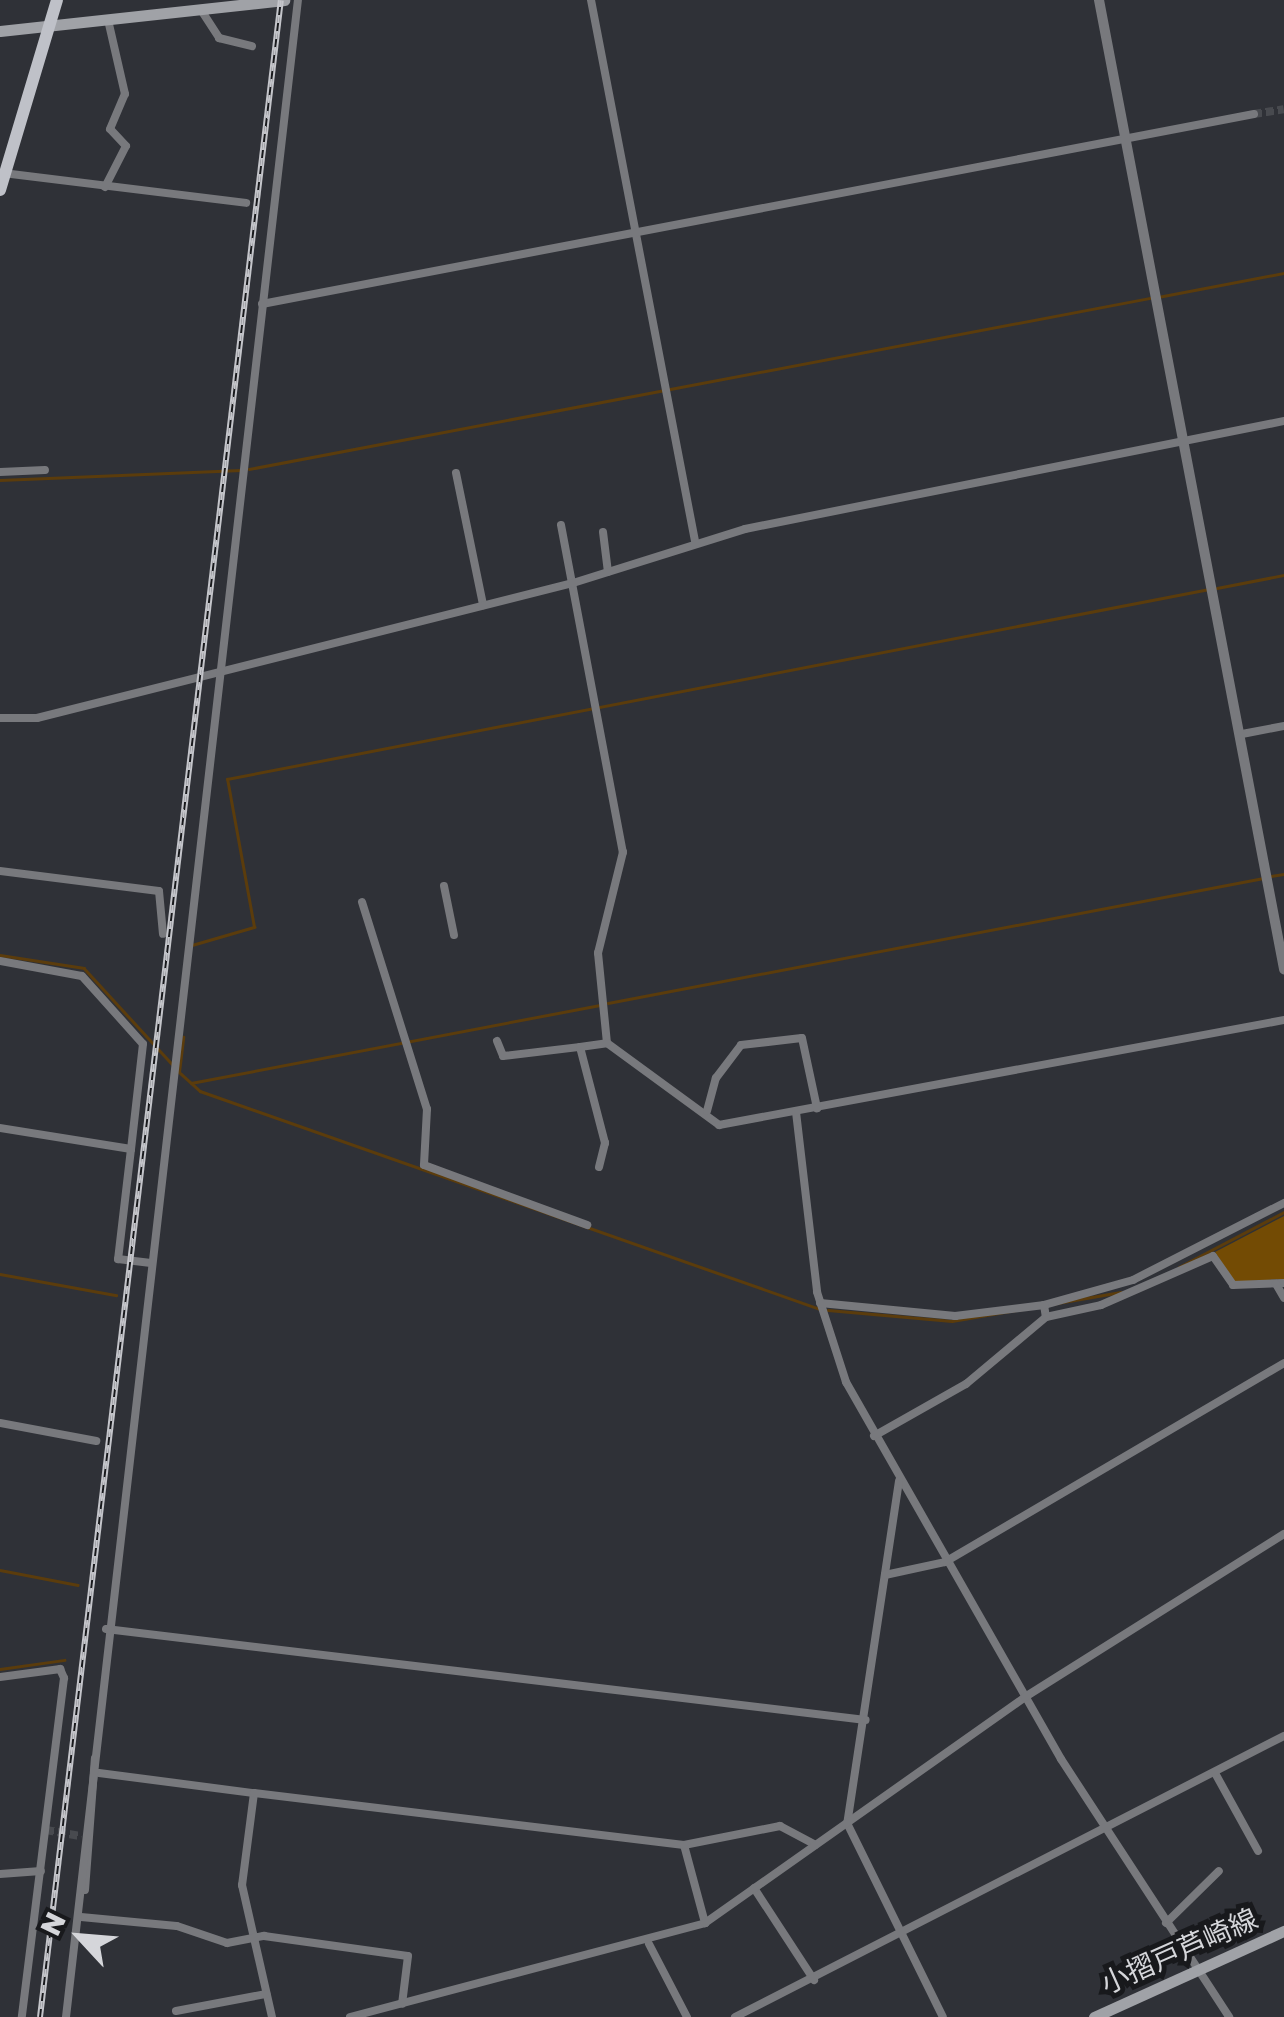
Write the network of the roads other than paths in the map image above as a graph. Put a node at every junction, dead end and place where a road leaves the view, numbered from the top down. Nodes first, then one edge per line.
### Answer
1 (57, 0) edge
2 (284, 0) edge
3 (298, 0) edge
4 (591, 0) edge
5 (1099, 0) edge
6 (269, 1) edge
7 (203, 13) junction
8 (110, 24) junction
9 (0, 31) edge
10 (47, 31) junction
11 (252, 46) dead end
12 (1254, 114) tunnel mouth
13 (1126, 138) junction
14 (3, 168) edge
15 (106, 187) junction
16 (0, 190) edge
17 (246, 203) dead end
18 (634, 233) junction
19 (262, 304) junction
20 (1284, 421) edge
21 (1182, 442) junction
22 (45, 470) dead end
23 (0, 472) edge
24 (456, 473) dead end
25 (561, 524) dead end
26 (603, 532) dead end
27 (696, 541) junction
28 (608, 572) junction
29 (573, 583) junction
30 (483, 604) junction
31 (217, 669) junction
32 (0, 718) edge
33 (1284, 726) edge
34 (1242, 734) junction
35 (0, 871) edge
36 (444, 886) dead end
37 (362, 902) dead end
38 (163, 934) dead end
39 (454, 935) dead end
40 (0, 961) edge
41 (1284, 969) edge
42 (1284, 1020) edge
43 (497, 1041) dead end
44 (607, 1043) junction
45 (580, 1046) junction
46 (818, 1108) junction
47 (707, 1111) junction
48 (796, 1112) junction
49 (0, 1128) edge
50 (131, 1149) junction
51 (599, 1167) dead end
52 (1284, 1203) edge
53 (587, 1224) dead end
54 (148, 1263) junction
55 (1280, 1284) edge
56 (1284, 1298) edge
57 (820, 1303) junction
58 (1044, 1304) junction
59 (1046, 1317) junction
60 (1284, 1363) edge
61 (0, 1423) edge
62 (874, 1436) junction
63 (96, 1441) dead end
64 (899, 1481) junction
65 (1284, 1534) edge
66 (946, 1562) junction
67 (885, 1576) junction
68 (106, 1629) junction
69 (0, 1677) edge
70 (1025, 1697) junction
71 (866, 1720) junction
72 (1284, 1736) edge
73 (101, 1743) junction
74 (1215, 1772) junction
75 (99, 1773) junction
76 (254, 1793) junction
77 (847, 1822) junction
78 (1105, 1831) junction
79 (684, 1844) junction
80 (815, 1845) junction
81 (1258, 1851) dead end
82 (41, 1871) junction
83 (1219, 1871) dead end
84 (0, 1874) edge
85 (754, 1888) junction
86 (85, 1890) junction
87 (80, 1917) junction
88 (705, 1923) junction
89 (1166, 1923) junction
90 (1284, 1931) edge
91 (902, 1935) junction
92 (252, 1938) junction
93 (649, 1944) junction
94 (1200, 1968) junction
95 (814, 1980) junction
96 (266, 1994) junction
97 (402, 2004) junction
98 (176, 2011) dead end
99 (189, 2013) edge
100 (22, 2017) edge
101 (66, 2017) edge
102 (272, 2017) edge
103 (350, 2017) edge
104 (687, 2017) edge
105 (735, 2017) edge
106 (943, 2017) edge
107 (1094, 2017) edge
108 (1230, 2017) edge

1 - 10 main road
2 - 6 main road
3 - 19 street
4 - 18 street
5 - 13 street
6 - 7 main road
7 - 8 main road
7 - 11 street
8 - 10 main road
8 - 15 street
9 - 10 main road
10 - 14 main road
12 - 13 street
13 - 18 street
13 - 21 street
14 - 15 street
14 - 16 main road
15 - 17 street
18 - 19 street
18 - 27 street
19 - 31 street
20 - 21 street
21 - 27 street
21 - 34 street
22 - 23 street
24 - 30 street
25 - 29 street
26 - 28 street
27 - 28 street
28 - 29 street
29 - 30 street
29 - 44 street
30 - 31 street
31 - 32 street
31 - 54 street
33 - 34 street
34 - 41 street
35 - 38 street
36 - 39 street
37 - 53 street
40 - 50 street
42 - 46 street
43 - 45 street
44 - 45 street
44 - 47 street
45 - 51 street
46 - 47 street
46 - 48 street
47 - 48 street
48 - 57 street
49 - 50 street
50 - 54 street
52 - 58 street
54 - 68 street
55 - 56 street
55 - 59 street
57 - 58 street
57 - 62 street
58 - 59 street
59 - 62 street
60 - 66 street
61 - 63 street
62 - 64 street
64 - 66 street
64 - 67 street
65 - 70 street
66 - 67 street
66 - 70 street
67 - 71 street
68 - 71 street
68 - 73 street
69 - 82 street
70 - 77 street
70 - 78 street
71 - 77 street
72 - 74 street
73 - 75 street
73 - 86 street
74 - 78 street
74 - 81 street
75 - 76 street
75 - 86 street
76 - 79 street
76 - 92 street
77 - 80 street
77 - 91 street
78 - 89 street
78 - 91 street
79 - 80 street
79 - 88 street
80 - 85 street
82 - 84 street
82 - 100 street
83 - 89 street
85 - 88 street
85 - 95 street
86 - 87 street
87 - 92 street
87 - 101 street
88 - 93 street
89 - 94 street
90 - 94 main road, 小摺戸芦崎線
91 - 95 street
91 - 106 street
92 - 96 street
92 - 97 street
93 - 97 street
93 - 104 street
94 - 107 main road, 小摺戸芦崎線
94 - 108 street
95 - 105 street
96 - 99 street
96 - 102 street
97 - 103 street
98 - 99 street

